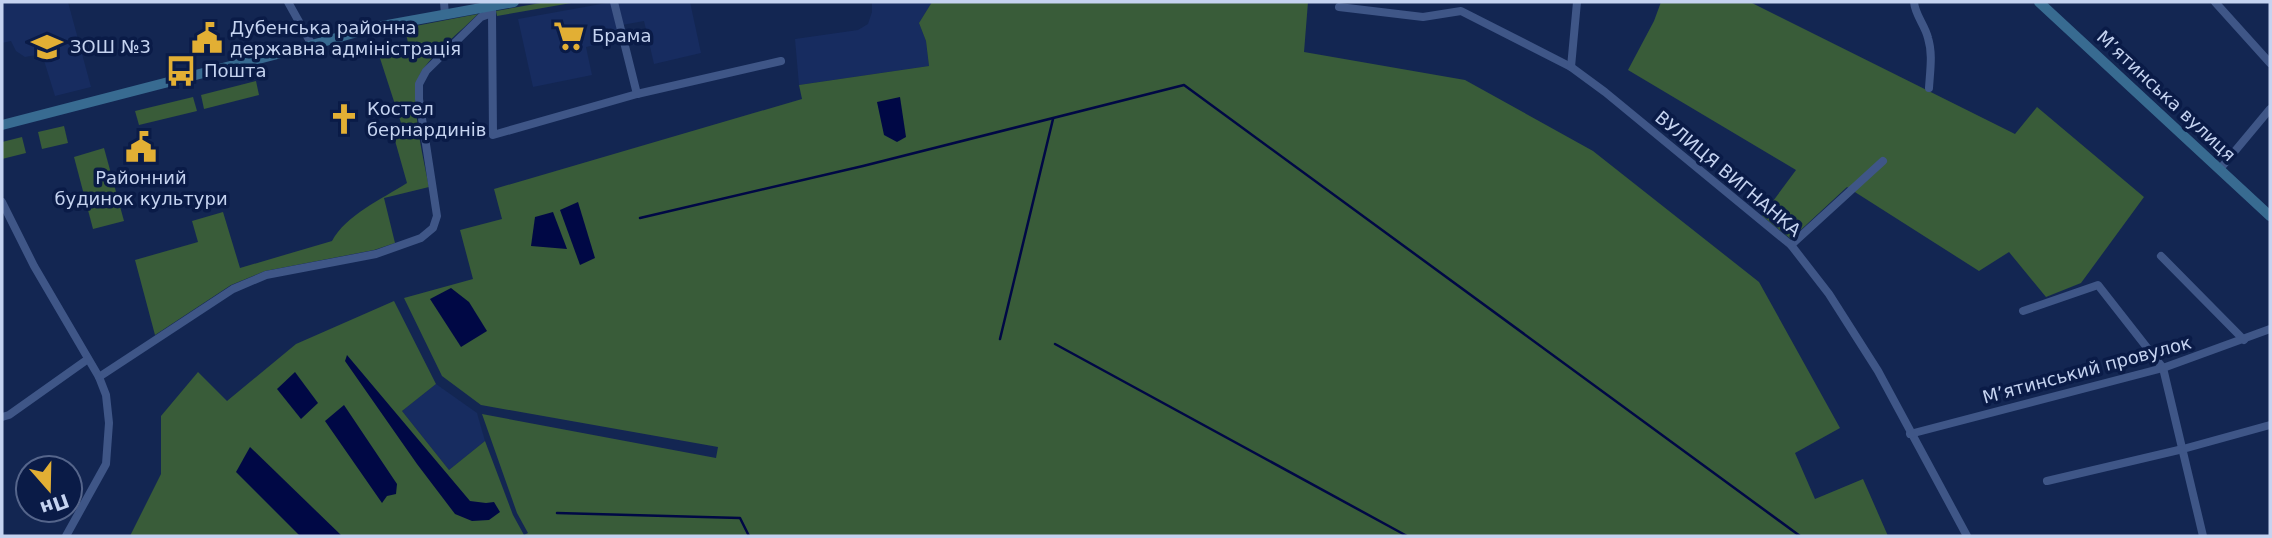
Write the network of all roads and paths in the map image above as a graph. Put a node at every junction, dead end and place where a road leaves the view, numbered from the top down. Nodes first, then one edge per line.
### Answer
1 (288, 2) edge
2 (444, 2) edge
3 (514, 2) edge
4 (614, 2) edge
5 (1577, 2) edge
6 (1914, 2) edge
7 (2039, 2) edge
8 (2215, 2) edge
9 (1339, 7) dead end
10 (492, 9) junction
11 (445, 15) junction
12 (313, 46) junction
13 (781, 61) dead end
14 (2270, 63) edge
15 (1571, 67) junction
16 (1929, 88) dead end
17 (637, 94) junction
18 (2270, 109) edge
19 (2, 125) edge
20 (1883, 161) dead end
21 (2220, 169) junction
22 (2, 202) edge
23 (2270, 216) edge
24 (1791, 245) junction
25 (2161, 256) dead end
26 (2023, 311) dead end
27 (2270, 329) edge
28 (2244, 340) junction
29 (88, 359) junction
30 (2163, 368) junction
31 (99, 377) junction
32 (2, 416) edge
33 (2270, 425) edge
34 (1910, 434) junction
35 (2183, 449) junction
36 (2047, 481) dead end
37 (66, 536) edge
38 (1968, 536) edge
39 (2203, 536) edge

1 - 12 street
2 - 11 street
3 - 10 main road
4 - 17 street
5 - 15 street
6 - 16 street
7 - 21 main road, Мʼятинська вулиця
8 - 14 street
9 - 15 street, ВУЛИЦЯ ВИГНАНКА
10 - 11 main road
10 - 17 street
10 - 31 street
11 - 12 main road
12 - 19 main road
13 - 17 street
15 - 24 street, ВУЛИЦЯ ВИГНАНКА
18 - 21 street
20 - 24 street
21 - 23 main road, Мʼятинська вулиця
22 - 29 street
24 - 34 street, ВУЛИЦЯ ВИГНАНКА
25 - 28 street
26 - 30 street
27 - 28 street, Мʼятинський провулок
28 - 30 street, Мʼятинський провулок
29 - 31 street
29 - 32 street
30 - 34 street, Мʼятинський провулок
30 - 35 street
31 - 37 street
33 - 35 street
34 - 38 street, ВУЛИЦЯ ВИГНАНКА
35 - 36 street
35 - 39 street

